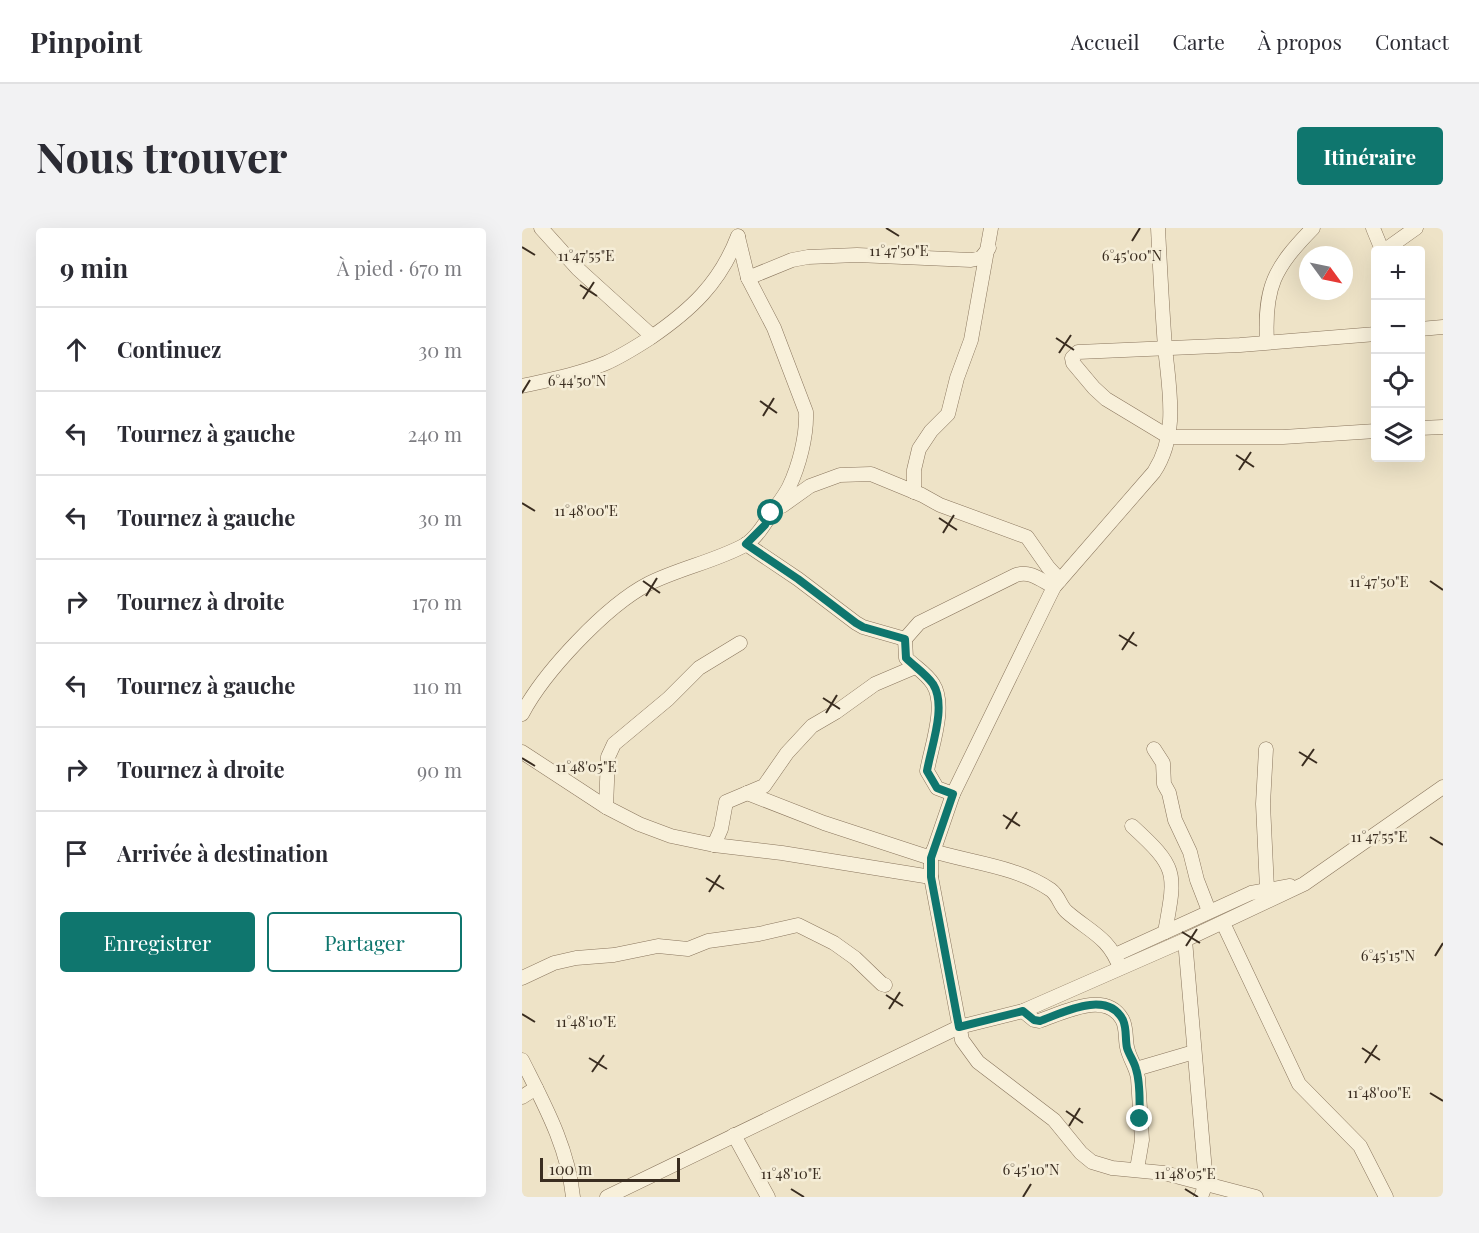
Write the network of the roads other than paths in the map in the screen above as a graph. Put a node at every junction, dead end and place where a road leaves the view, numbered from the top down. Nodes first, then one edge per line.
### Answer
1 (541, 228) edge
2 (991, 228) edge
3 (1158, 228) edge
4 (1313, 228) edge
5 (1373, 228) edge
6 (1416, 228) edge
7 (739, 232) edge
8 (1381, 246) edge
9 (1389, 246) edge
10 (989, 248) junction
11 (748, 278) junction
12 (1443, 327) edge
13 (1425, 329) edge
14 (1371, 334) edge
15 (652, 336) junction
16 (1267, 342) junction
17 (1165, 347) junction
18 (522, 386) edge
19 (1443, 427) edge
20 (1425, 428) edge
21 (1371, 431) edge
22 (1169, 437) junction
23 (914, 492) junction
24 (771, 513) junction
25 (746, 544) junction
26 (1057, 584) junction
27 (905, 639) junction
28 (740, 643) dead end
29 (915, 667) junction
30 (522, 714) edge
31 (1154, 749) dead end
32 (1266, 749) dead end
33 (524, 758) edge
34 (1443, 787) edge
35 (747, 793) junction
36 (953, 794) junction
37 (606, 807) junction
38 (1131, 826) dead end
39 (714, 845) junction
40 (932, 855) junction
41 (931, 877) junction
42 (1304, 884) junction
43 (1267, 889) junction
44 (1209, 911) junction
45 (1222, 923) junction
46 (1165, 932) junction
47 (1185, 940) junction
48 (1117, 961) junction
49 (522, 978) edge
50 (885, 985) dead end
51 (1023, 1011) junction
52 (959, 1027) junction
53 (1194, 1052) junction
54 (522, 1060) edge
55 (1136, 1069) junction
56 (536, 1088) junction
57 (522, 1096) edge
58 (734, 1135) junction
59 (1137, 1169) junction
60 (1206, 1183) junction
61 (573, 1197) edge
62 (607, 1197) edge
63 (768, 1197) edge
64 (1201, 1197) edge
65 (1256, 1197) edge
66 (1386, 1197) edge

1 - 15 street
2 - 10 street
3 - 17 street
4 - 16 street
5 - 8 street
6 - 9 street
7 - 11 street
7 - 15 street
10 - 11 street
10 - 23 street
11 - 24 street
12 - 13 street
14 - 16 street
15 - 18 street
16 - 17 street
17 - 22 street
17 - 22 street
19 - 20 street
21 - 22 street
22 - 26 street
23 - 24 street
23 - 26 street
24 - 25 street
25 - 27 street
25 - 30 street
26 - 27 street
26 - 36 street
27 - 29 street
28 - 37 street
29 - 35 street
29 - 36 street
31 - 44 street
32 - 43 street
33 - 37 street
34 - 42 street
35 - 39 street
35 - 40 street
36 - 40 street
37 - 39 street
38 - 46 street
39 - 41 street
40 - 41 street
40 - 48 street
41 - 52 street
42 - 43 street
42 - 45 street
43 - 44 street
44 - 46 street
45 - 47 street
45 - 66 street
46 - 48 street
47 - 48 street
47 - 53 street
48 - 51 street
49 - 50 street
51 - 52 street
51 - 55 street
52 - 58 street
52 - 59 street
53 - 55 street
53 - 60 street
54 - 56 street
55 - 59 street
56 - 57 street
56 - 61 street
58 - 62 street
58 - 63 street
59 - 60 street
60 - 64 street
60 - 65 street

